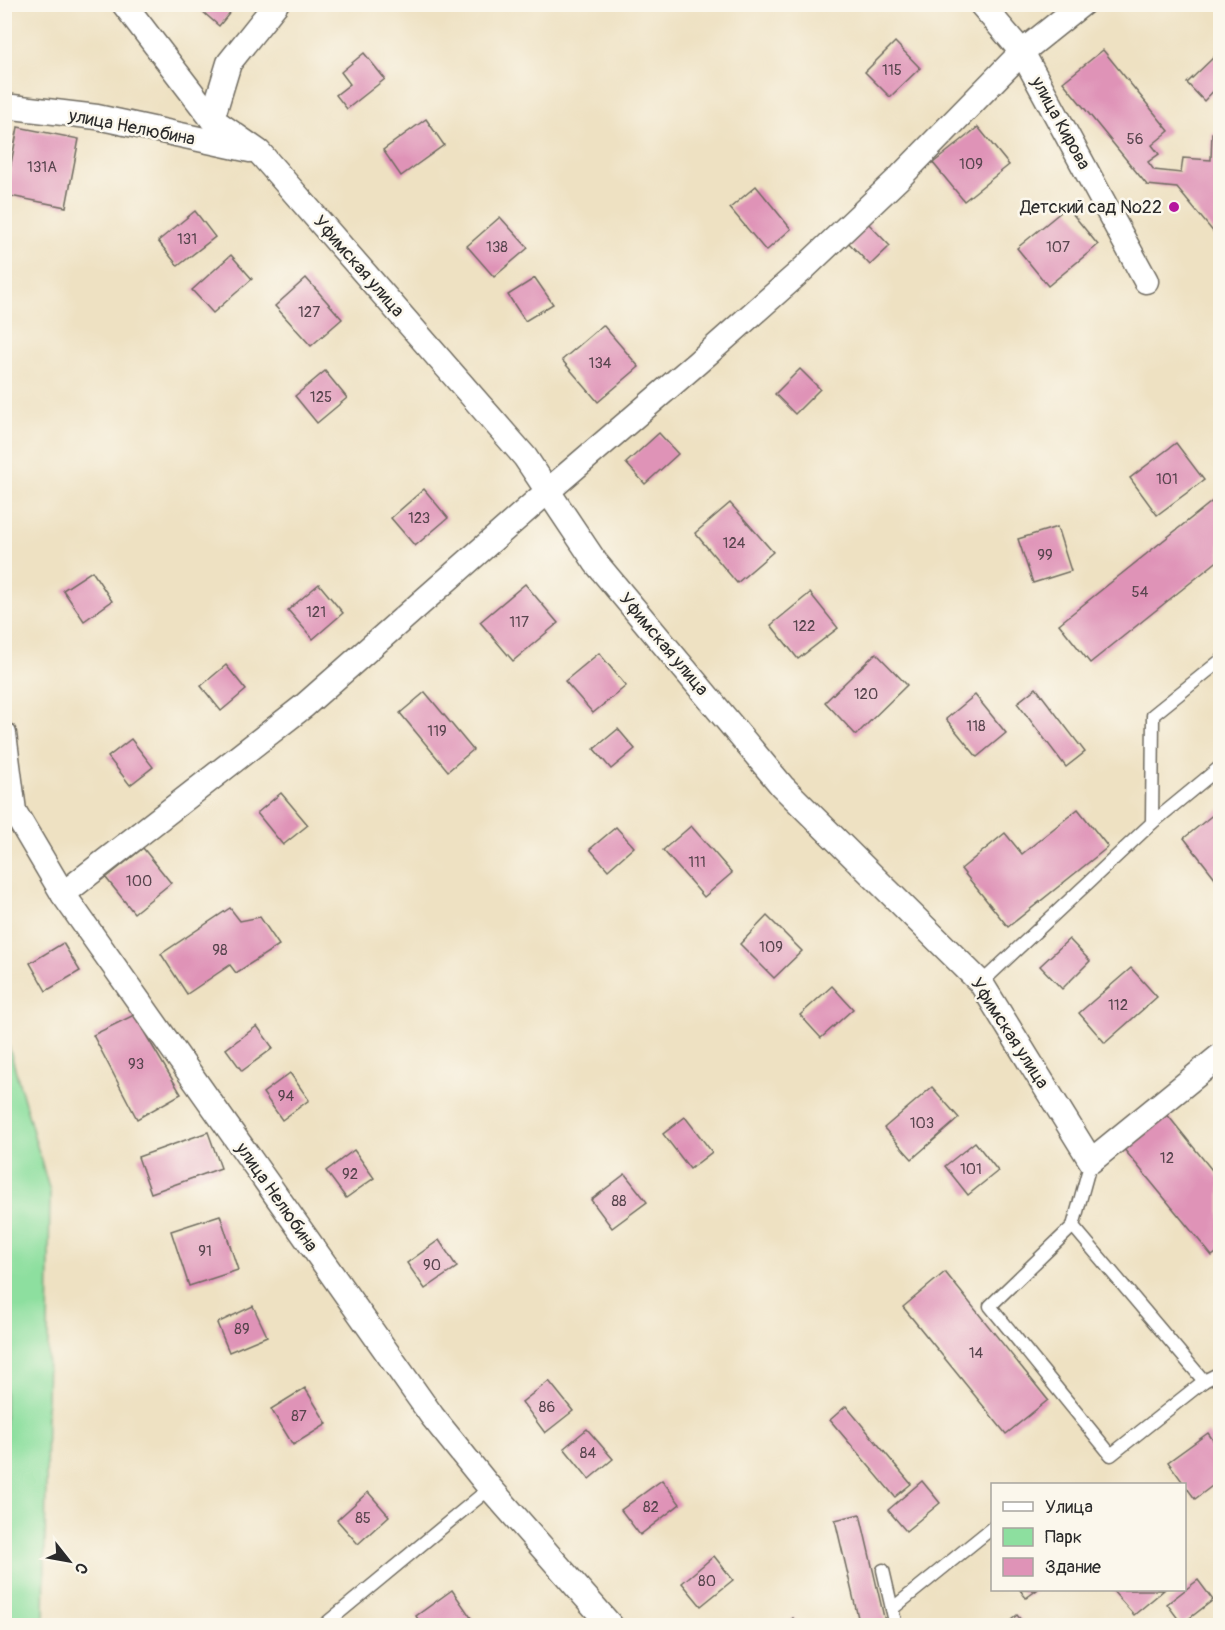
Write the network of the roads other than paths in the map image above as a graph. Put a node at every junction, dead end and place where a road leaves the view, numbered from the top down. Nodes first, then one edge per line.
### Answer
1 (124, 4) edge
2 (276, 4) edge
3 (981, 4) edge
4 (1082, 4) edge
5 (1022, 52) junction
6 (4, 106) edge
7 (212, 119) junction
8 (259, 152) junction
9 (1146, 281) dead end
10 (549, 490) junction
11 (1221, 661) edge
12 (4, 734) edge
13 (1221, 767) edge
14 (1152, 823) junction
15 (63, 894) junction
16 (981, 983) junction
17 (1221, 1056) edge
18 (1091, 1161) junction
19 (1073, 1226) junction
20 (1221, 1373) edge
21 (1204, 1381) junction
22 (490, 1488) junction
23 (991, 1530) edge
24 (883, 1570) dead end
25 (892, 1609) junction
26 (323, 1626) edge
27 (611, 1626) edge
28 (896, 1626) edge

1 - 7 street, Уфимская улица
2 - 7 street
3 - 5 street, улица Кирова
4 - 5 street
5 - 9 street, улица Кирова
5 - 10 street
6 - 8 street, улица Нелюбина
7 - 8 street, Уфимская улица
8 - 10 street, Уфимская улица
10 - 15 street
10 - 16 street, Уфимская улица
11 - 14 lane
12 - 15 street, улица Нелюбина
13 - 14 lane
14 - 16 lane
15 - 22 street, улица Нелюбина
16 - 18 street, Уфимская улица
17 - 18 street
18 - 19 lane
19 - 21 lane
19 - 21 lane
20 - 21 lane
22 - 26 lane
22 - 27 street, улица Нелюбина
23 - 25 lane
24 - 25 lane
25 - 28 lane

